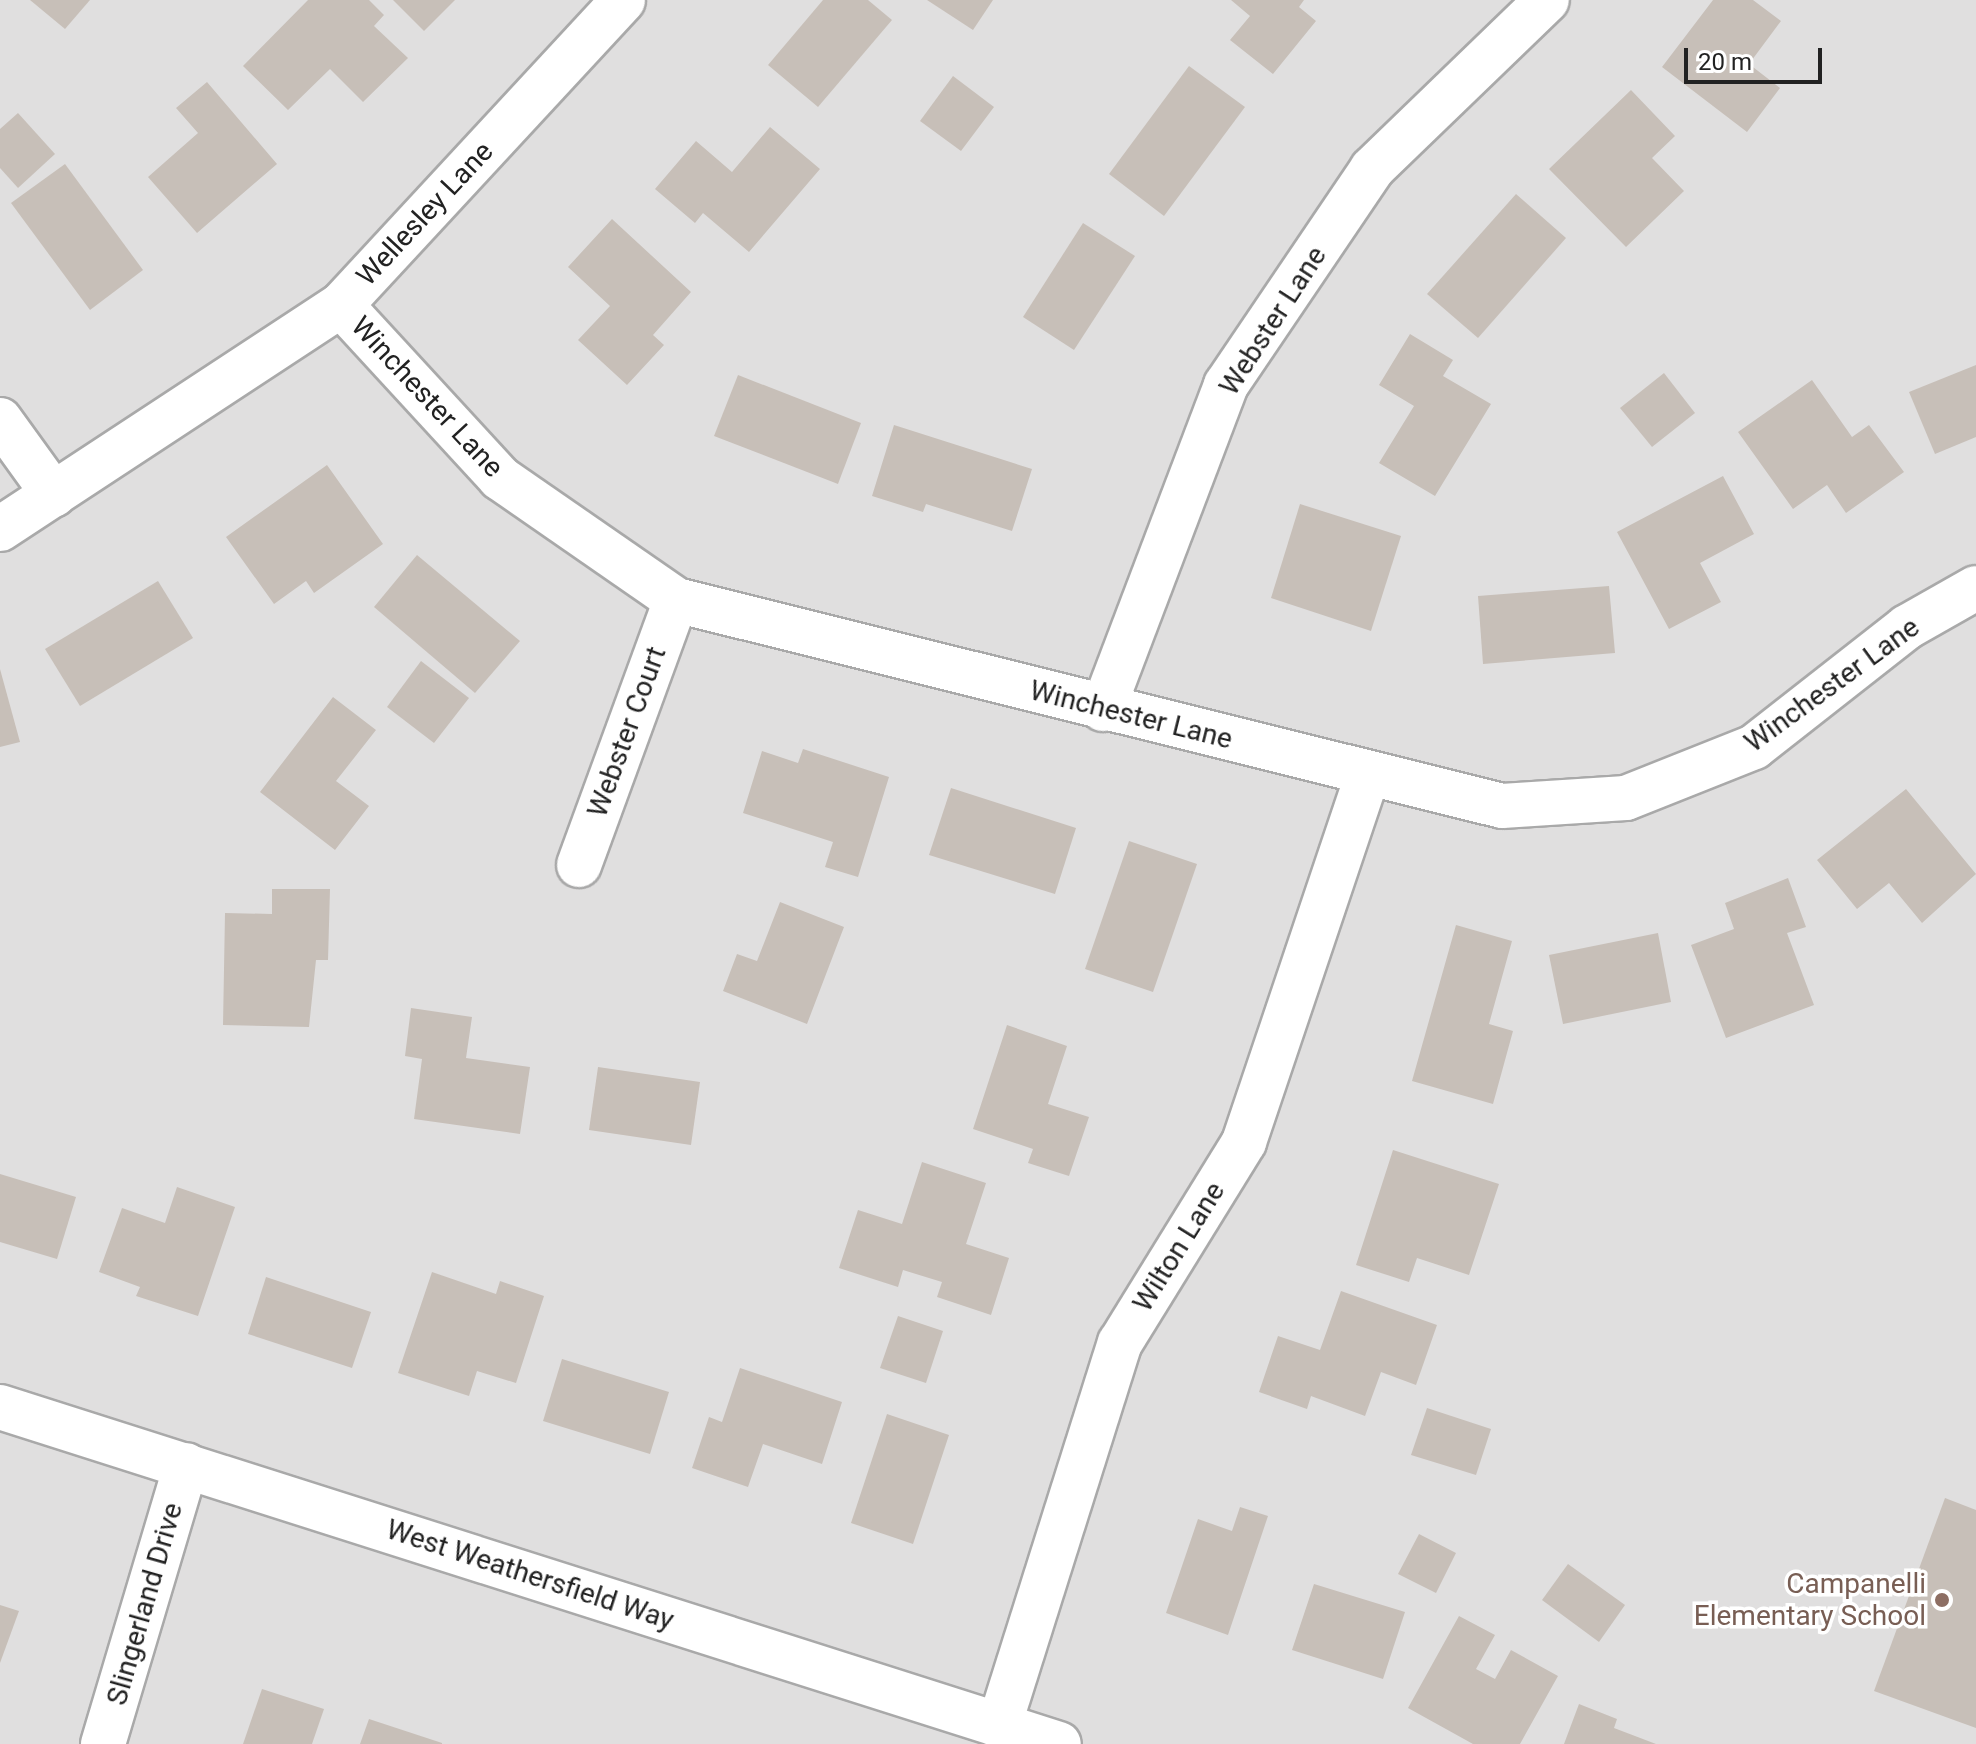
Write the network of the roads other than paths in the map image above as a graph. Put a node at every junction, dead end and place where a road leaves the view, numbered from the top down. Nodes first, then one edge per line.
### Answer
1 (623, 0) edge
2 (1547, 0) edge
3 (341, 305) junction
4 (0, 420) edge
5 (54, 495) junction
6 (0, 529) edge
7 (1976, 588) edge
8 (676, 600) junction
9 (1103, 709) junction
10 (1368, 773) junction
11 (579, 865) dead end
12 (0, 1407) edge
13 (186, 1465) junction
14 (999, 1726) junction
15 (103, 1744) edge
16 (1059, 1744) edge

1 - 3 street, Wellesley Lane
2 - 9 street, Webster Lane
3 - 5 street, Wellesley Lane
3 - 8 street, Winchester Lane
4 - 5 street
5 - 6 street, Wellesley Lane
7 - 10 street, Winchester Lane
8 - 9 street, Winchester Lane
8 - 11 street, Webster Court
9 - 10 street, Winchester Lane
10 - 14 street, Wilton Lane
12 - 13 street, West Weathersfield Way
13 - 14 street, West Weathersfield Way
13 - 15 street, Slingerland Drive
14 - 16 street, West Weathersfield Way

